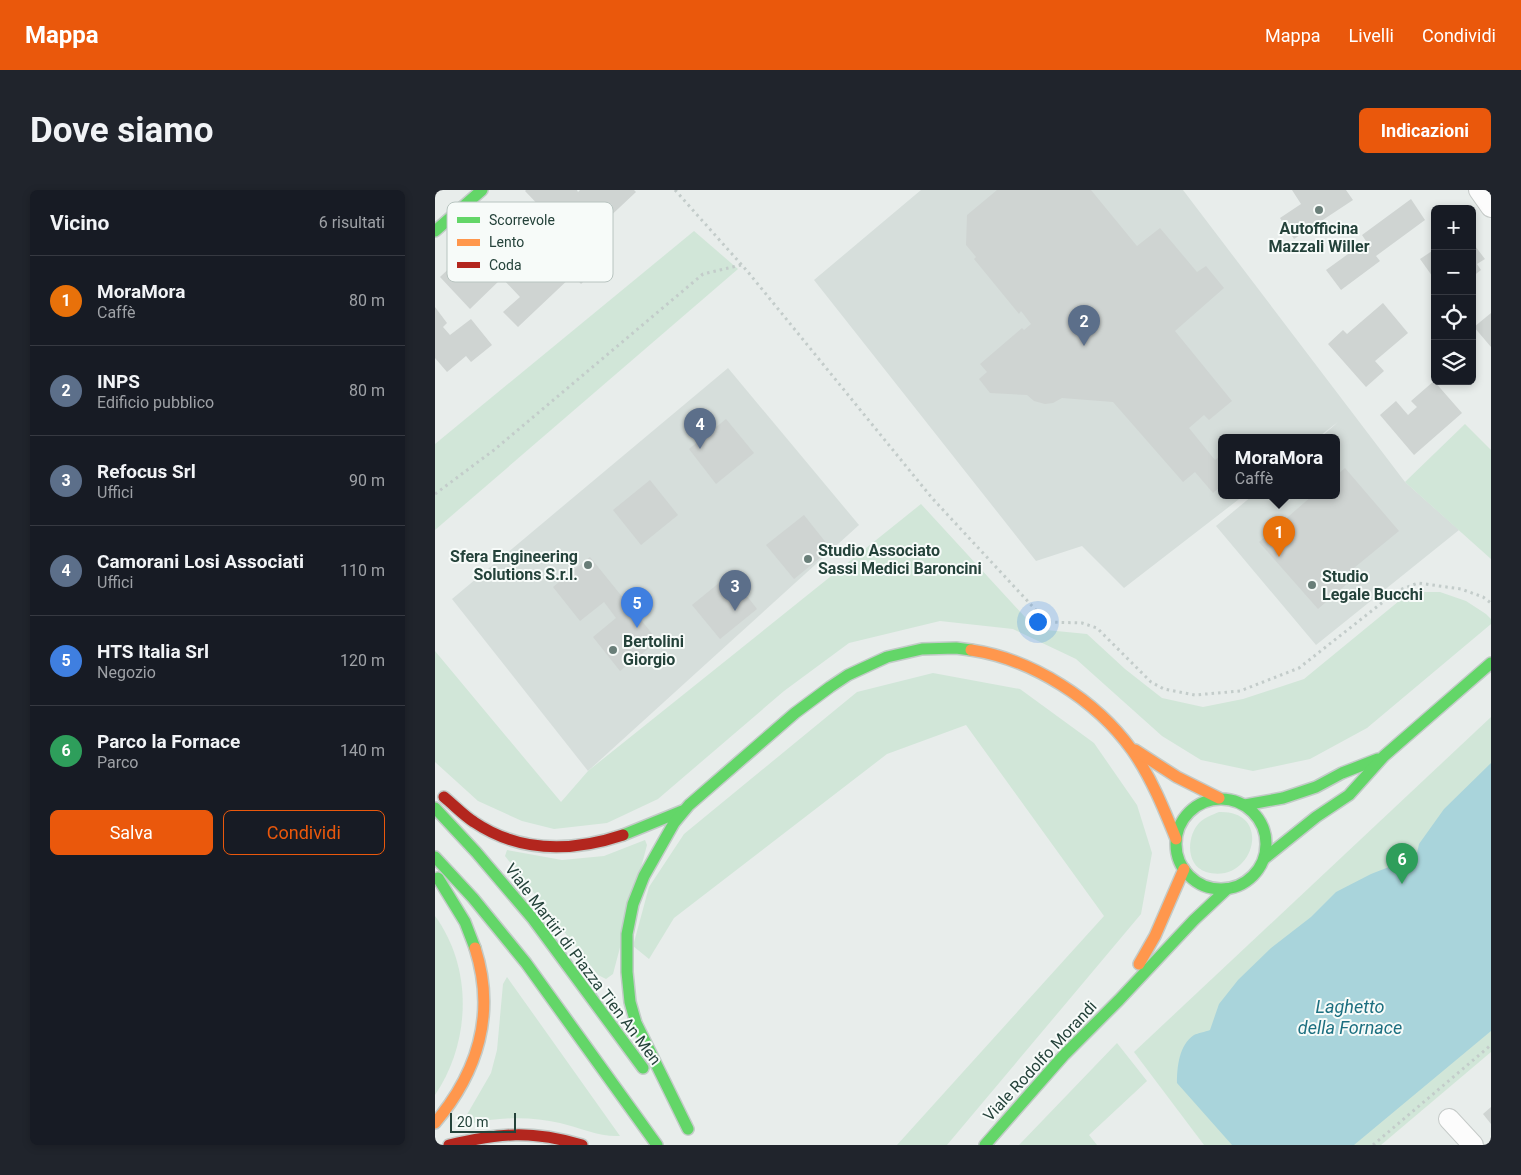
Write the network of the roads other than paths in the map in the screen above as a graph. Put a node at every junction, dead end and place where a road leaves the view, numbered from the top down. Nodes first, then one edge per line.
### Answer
1 (482, 190) edge
2 (1479, 190) edge
3 (468, 202) edge
4 (1491, 207) edge
5 (447, 221) edge
6 (435, 231) edge
7 (1491, 663) edge
8 (1131, 748) junction
9 (1384, 756) junction
10 (435, 791) edge
11 (1219, 798) junction
12 (1245, 805) junction
13 (435, 808) edge
14 (682, 811) junction
15 (1176, 839) junction
16 (435, 857) edge
17 (1265, 858) junction
18 (1184, 869) junction
19 (435, 872) edge
20 (1227, 889) junction
21 (1119, 1000) junction
22 (1449, 1119) dead end
23 (435, 1123) edge
24 (449, 1145) edge
25 (582, 1145) edge
26 (657, 1145) edge
27 (985, 1145) edge
28 (1473, 1145) edge

1 - 3 main road
2 - 4 street
5 - 6 main road
7 - 9 main road, Viale Rodolfo Morandi
8 - 11 main road, Viale Rodolfo Morandi
8 - 14 main road
8 - 15 main road
9 - 12 main road, Viale Rodolfo Morandi
9 - 17 main road, Viale Rodolfo Morandi
10 - 14 main road
11 - 12 main road, Viale Rodolfo Morandi
11 - 15 main road
12 - 17 main road
13 - 14 main road, Viale Martiri di Piazza Tien An Men
15 - 18 main road
16 - 26 main road
17 - 20 main road, Viale Rodolfo Morandi
18 - 20 main road
18 - 21 main road, Viale Rodolfo Morandi
19 - 23 main road
20 - 21 main road, Viale Rodolfo Morandi
21 - 27 main road, Viale Rodolfo Morandi
22 - 28 street
24 - 25 main road

